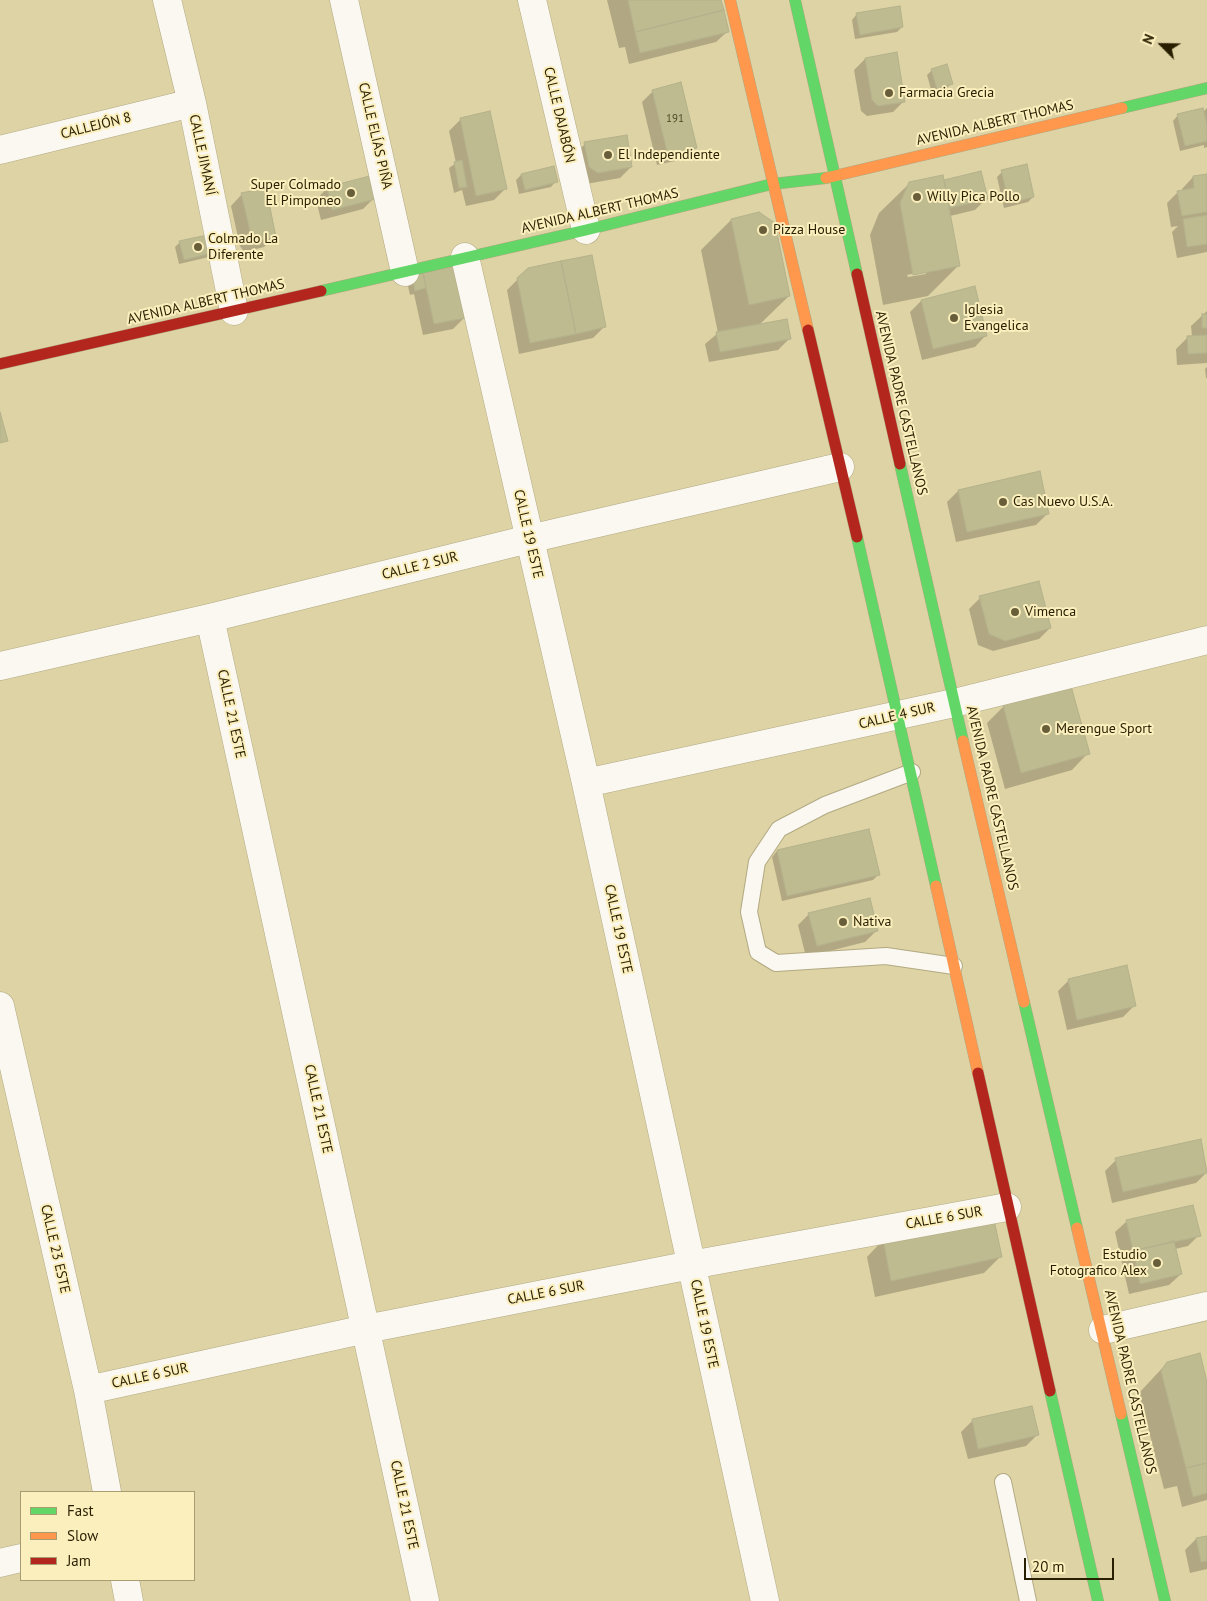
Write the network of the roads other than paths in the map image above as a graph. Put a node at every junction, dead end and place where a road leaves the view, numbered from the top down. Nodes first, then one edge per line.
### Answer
1 (167, 0) edge
2 (344, 0) edge
3 (532, 0) edge
4 (730, 0) edge
5 (795, 0) edge
6 (1207, 88) edge
7 (192, 103) junction
8 (0, 150) edge
9 (835, 177) junction
10 (772, 184) junction
11 (586, 230) junction
12 (465, 257) junction
13 (405, 272) junction
14 (234, 311) junction
15 (0, 364) edge
16 (840, 467) junction
17 (529, 539) junction
18 (210, 618) junction
19 (1207, 640) edge
20 (0, 666) edge
21 (954, 703) junction
22 (899, 716) junction
23 (912, 772) junction
24 (586, 783) junction
25 (954, 966) junction
26 (0, 1006) edge
27 (10, 1101) edge
28 (1007, 1207) junction
29 (691, 1265) junction
30 (1207, 1306) edge
31 (366, 1329) junction
32 (1103, 1330) junction
33 (88, 1390) junction
34 (1003, 1482) dead end
35 (107, 1491) edge
36 (20, 1558) edge
37 (0, 1563) edge
38 (125, 1581) edge
39 (130, 1601) edge
40 (425, 1601) edge
41 (765, 1601) edge
42 (1028, 1601) edge
43 (1098, 1601) edge
44 (1165, 1601) edge

1 - 7 street, CALLE JIMANÍ
2 - 13 street, CALLE ELÍAS PIÑA
3 - 11 street, CALLE DAJABÓN
4 - 10 main road
5 - 9 main road, AVENIDA PADRE CASTELLANOS
6 - 9 main road, AVENIDA ALBERT THOMAS
7 - 8 street, CALLEJÓN 8
7 - 14 street, CALLE JIMANÍ
9 - 10 main road, AVENIDA ALBERT THOMAS
9 - 21 main road, AVENIDA PADRE CASTELLANOS
10 - 11 main road, AVENIDA ALBERT THOMAS
10 - 16 main road
11 - 12 main road, AVENIDA ALBERT THOMAS
12 - 13 main road, AVENIDA ALBERT THOMAS
12 - 17 street, CALLE 19 ESTE
13 - 14 main road, AVENIDA ALBERT THOMAS
14 - 15 main road, AVENIDA ALBERT THOMAS
16 - 17 street, CALLE 2 SUR
16 - 22 main road
17 - 18 street, CALLE 2 SUR
17 - 24 street, CALLE 19 ESTE
18 - 20 street, CALLE 2 SUR
18 - 31 street, CALLE 21 ESTE
19 - 21 street, CALLE 4 SUR
21 - 22 street, CALLE 4 SUR
21 - 32 main road, AVENIDA PADRE CASTELLANOS
22 - 23 main road
22 - 24 street, CALLE 4 SUR
23 - 25 main road
23 - 25 lane
24 - 29 street, CALLE 19 ESTE
25 - 28 main road
26 - 27 street, CALLE 23 ESTE
27 - 33 street, CALLE 23 ESTE
28 - 29 street, CALLE 6 SUR
28 - 43 main road
29 - 31 street, CALLE 6 SUR
29 - 41 street, CALLE 19 ESTE
30 - 32 street
31 - 33 street, CALLE 6 SUR
31 - 40 street, CALLE 21 ESTE
32 - 44 main road, AVENIDA PADRE CASTELLANOS
33 - 35 street, CALLE 23 ESTE
34 - 42 lane
36 - 37 street
38 - 39 street

